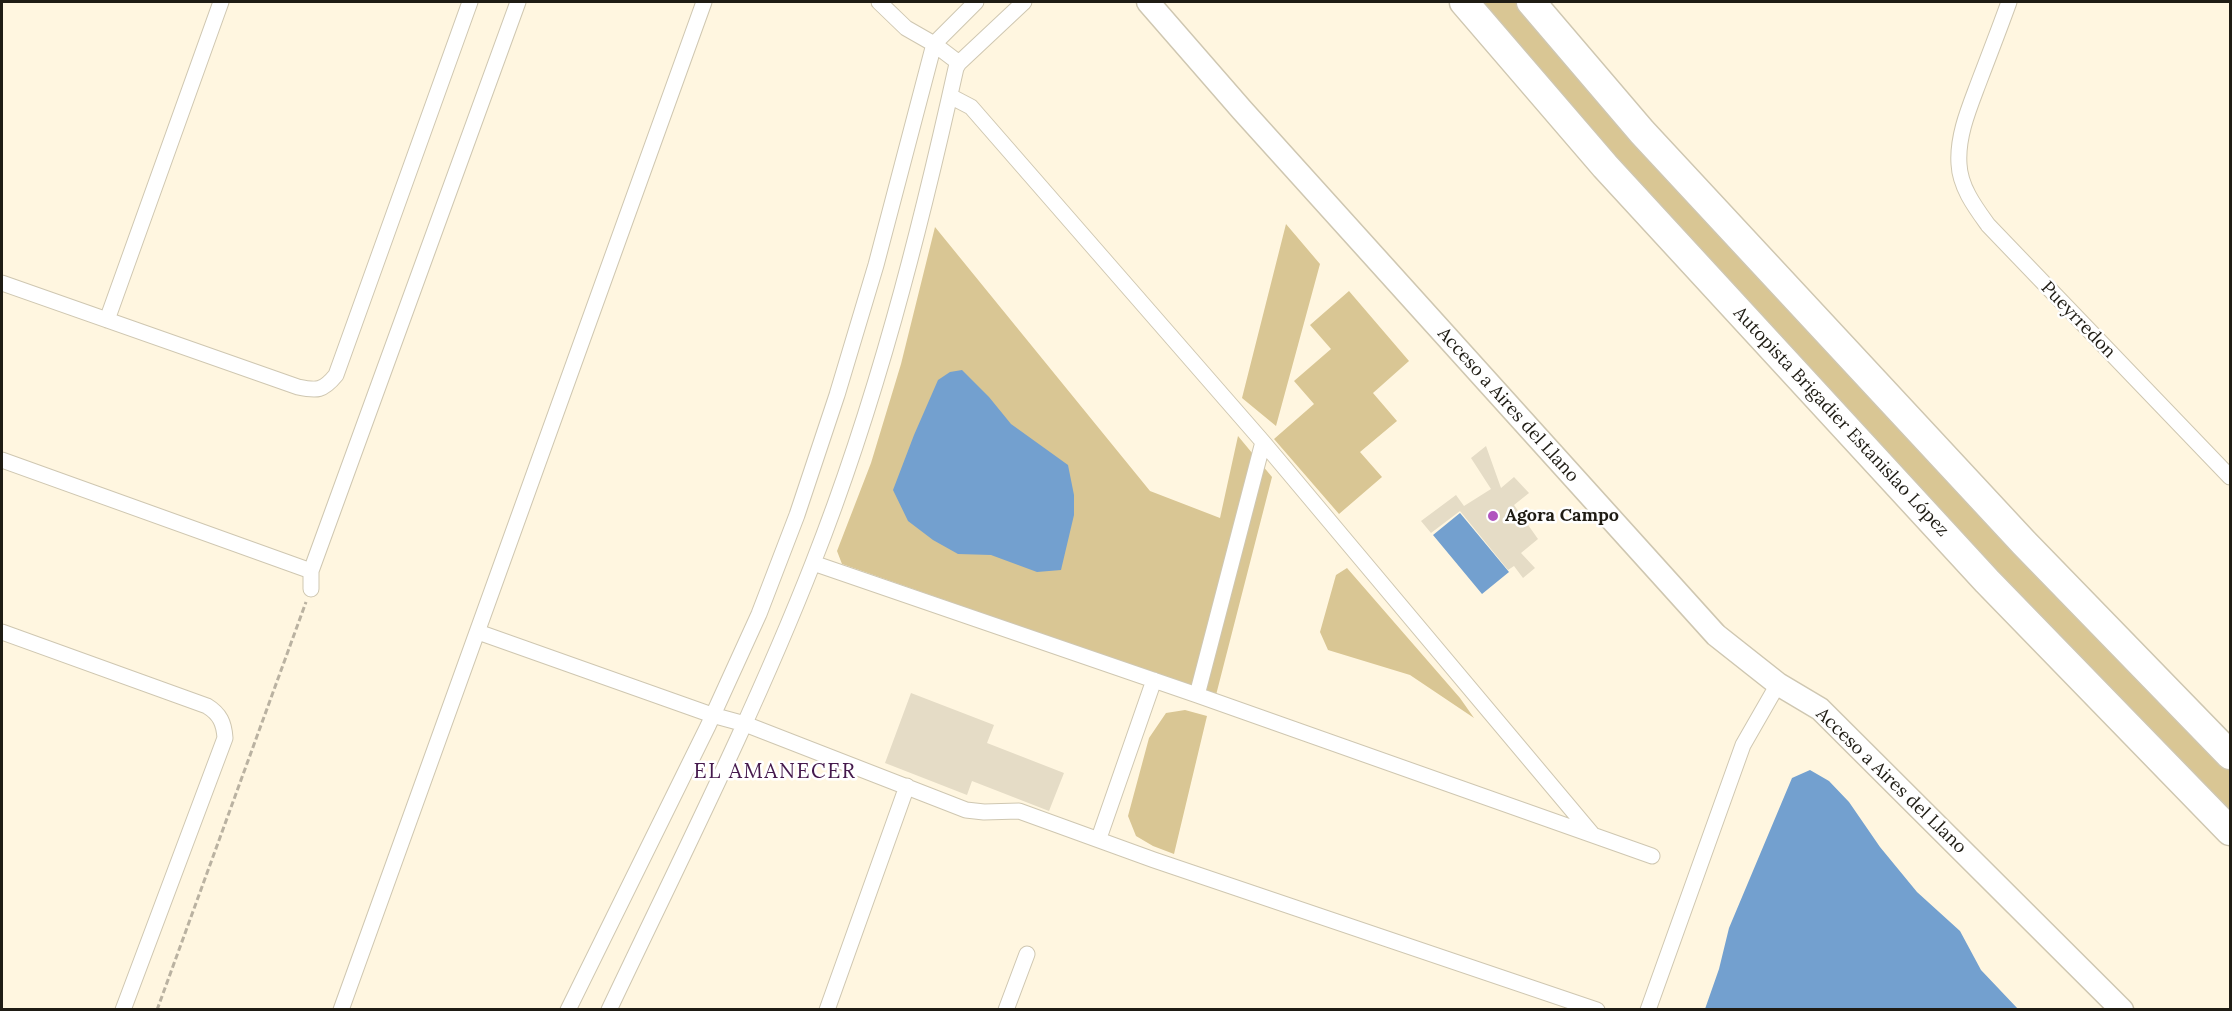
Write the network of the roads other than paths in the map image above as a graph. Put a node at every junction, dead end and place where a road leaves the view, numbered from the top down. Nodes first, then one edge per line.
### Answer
1 (221, 2) edge
2 (470, 2) edge
3 (518, 2) edge
4 (704, 2) edge
5 (879, 2) edge
6 (976, 2) edge
7 (1024, 2) edge
8 (1148, 2) edge
9 (1464, 2) edge
10 (1531, 2) edge
11 (2009, 2) edge
12 (934, 44) junction
13 (959, 63) junction
14 (950, 96) junction
15 (2, 283) edge
16 (107, 320) junction
17 (1263, 442) junction
18 (2, 460) edge
19 (2230, 477) edge
20 (813, 563) junction
21 (311, 571) junction
22 (311, 589) road end
23 (2, 632) edge
24 (478, 632) junction
25 (1154, 680) junction
26 (1778, 684) junction
27 (1197, 695) junction
28 (712, 715) junction
29 (745, 724) junction
30 (2230, 755) edge
31 (907, 786) junction
32 (2230, 831) edge
33 (1593, 835) junction
34 (1099, 838) junction
35 (1652, 856) dead end
36 (1027, 954) dead end
37 (123, 1010) edge
38 (341, 1010) edge
39 (568, 1010) edge
40 (609, 1010) edge
41 (826, 1010) edge
42 (1006, 1010) edge
43 (1597, 1010) edge
44 (1648, 1010) edge
45 (2122, 1010) edge

1 - 16 street
2 - 16 street
3 - 21 street
4 - 24 street
5 - 12 street
6 - 12 street
7 - 13 street
8 - 26 street, Acceso a Aires del Llano
9 - 32 highway, Autopista Brigadier Estanislao López
10 - 30 highway
11 - 19 street, Pueyrredon
12 - 13 street
12 - 28 street
13 - 14 street
14 - 17 street
14 - 20 street
15 - 16 street
17 - 27 street
17 - 33 street
18 - 21 street
20 - 25 street
20 - 29 street
21 - 22 street
23 - 37 street
24 - 28 street
24 - 38 street
25 - 27 street
25 - 34 street
26 - 44 street
26 - 45 street, Acceso a Aires del Llano
27 - 33 street
28 - 29 street
28 - 39 street
29 - 31 street
29 - 40 street
31 - 34 street
31 - 41 street
33 - 35 street
34 - 43 street
36 - 42 street

